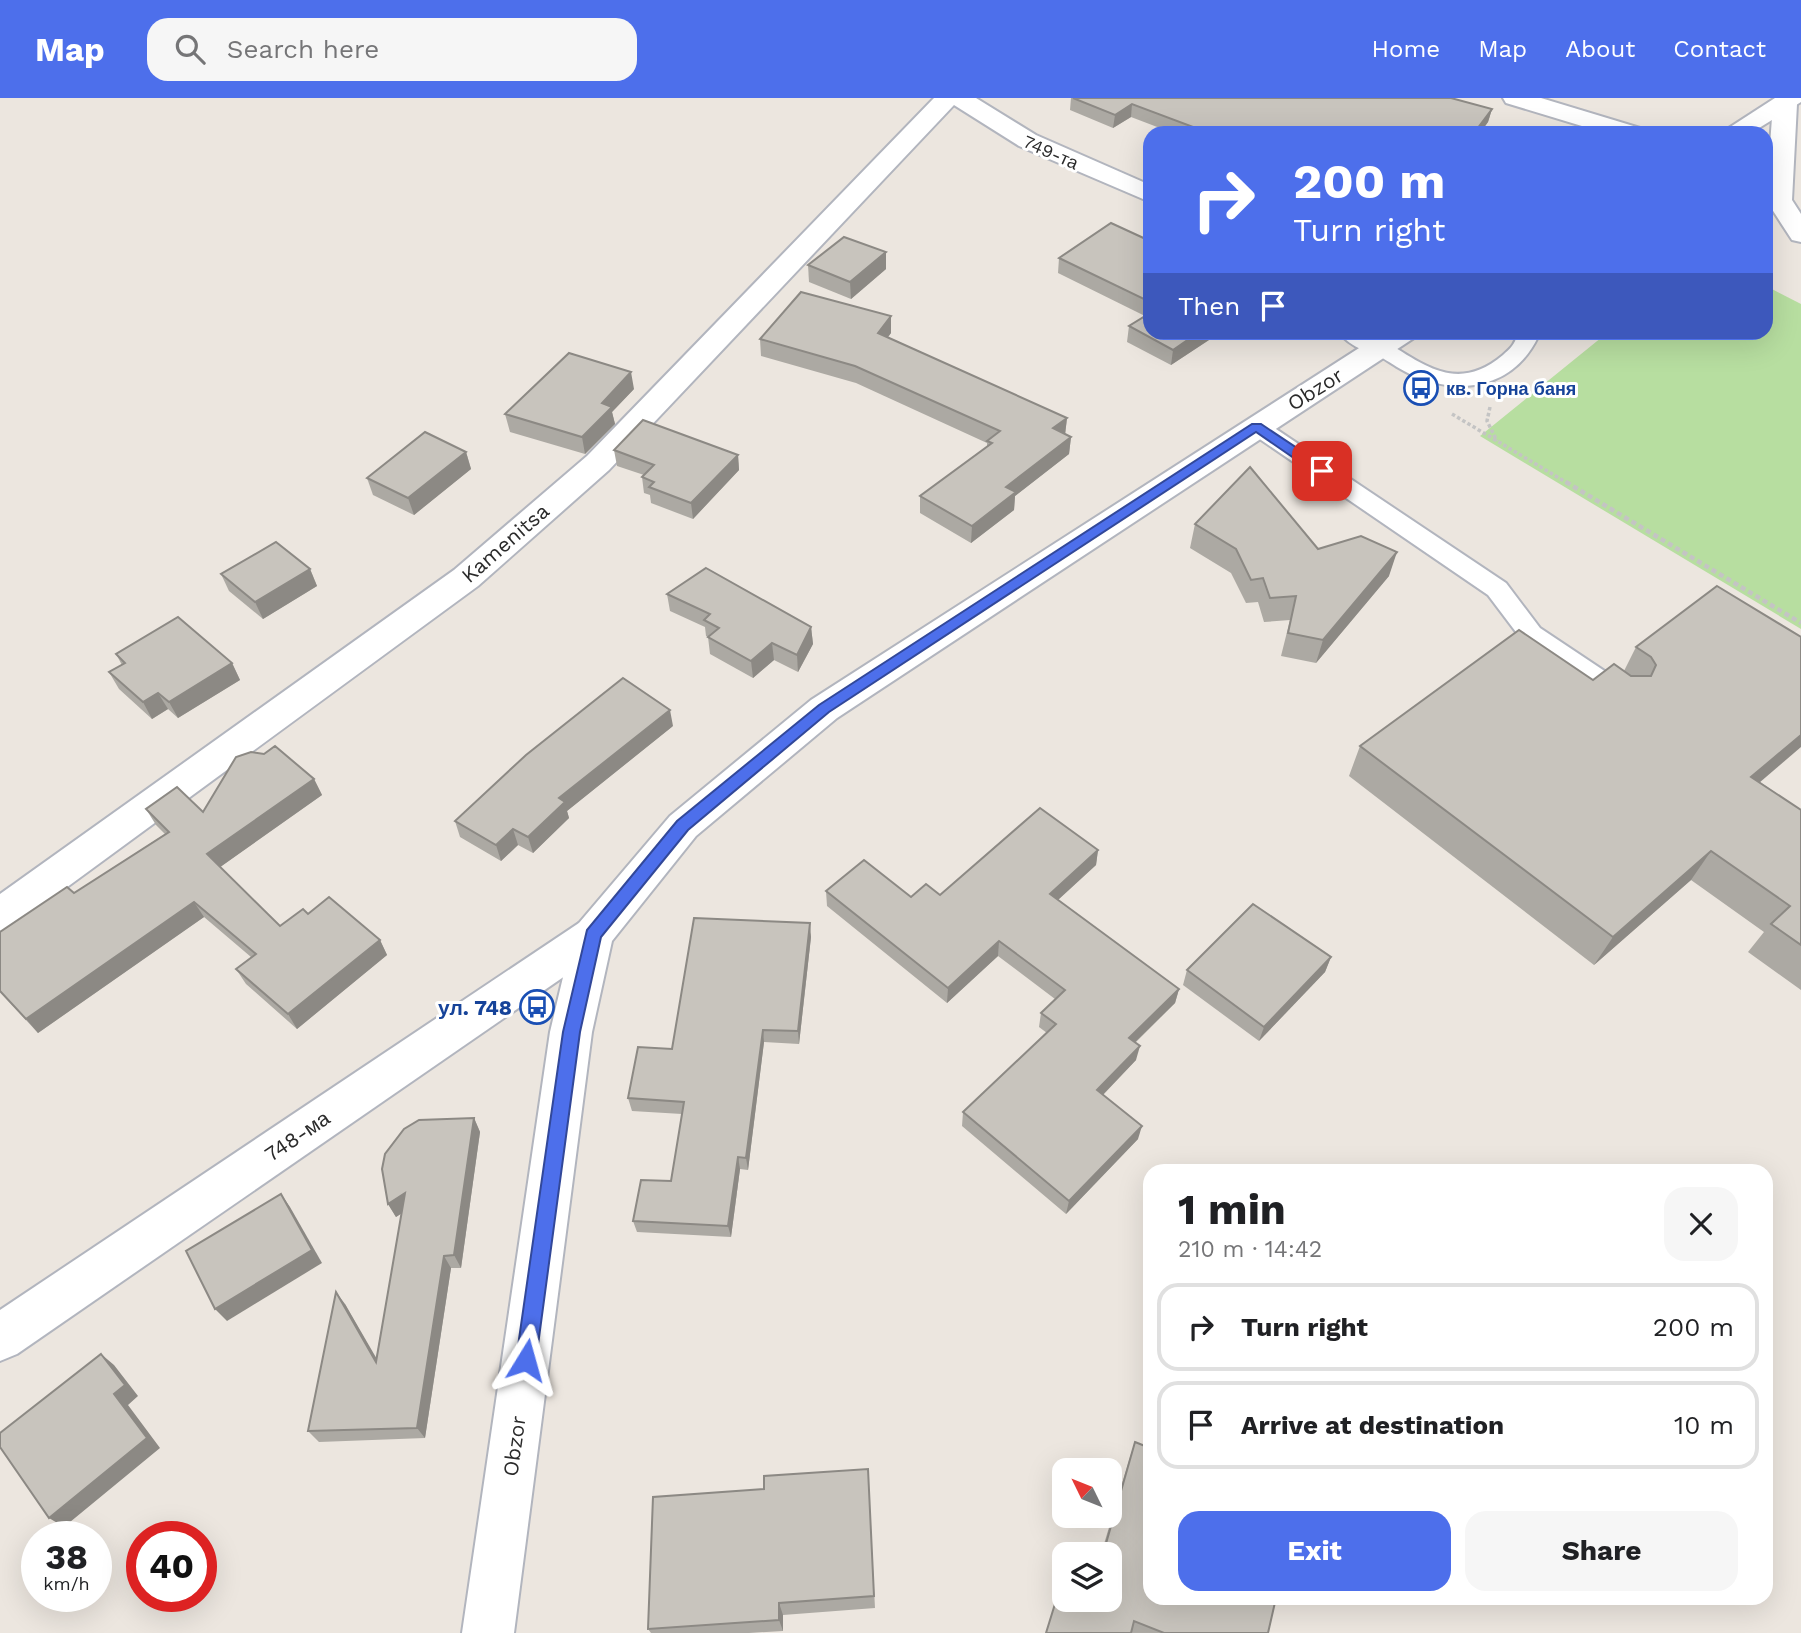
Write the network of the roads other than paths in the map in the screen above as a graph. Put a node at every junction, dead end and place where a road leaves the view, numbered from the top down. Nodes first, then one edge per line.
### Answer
1 (948, 98) edge
2 (960, 98) edge
3 (1515, 98) edge
4 (1789, 101) edge
5 (1608, 126) edge
6 (1744, 126) edge
7 (1143, 191) edge
8 (1801, 234) edge
9 (1375, 340) edge
10 (1382, 340) edge
11 (1526, 340) edge
12 (1256, 426) junction
13 (1624, 697) edge
14 (0, 915) edge
15 (593, 935) junction
16 (0, 1338) edge
17 (488, 1633) edge

1 - 14 street, Kamenitsa
2 - 7 street, 749-та
3 - 5 street
4 - 6 street
4 - 8 street
9 - 12 street, Obzor
10 - 11 lane
12 - 13 lane
12 - 15 street, Obzor
15 - 16 street, 748-ма
15 - 17 street, Obzor

